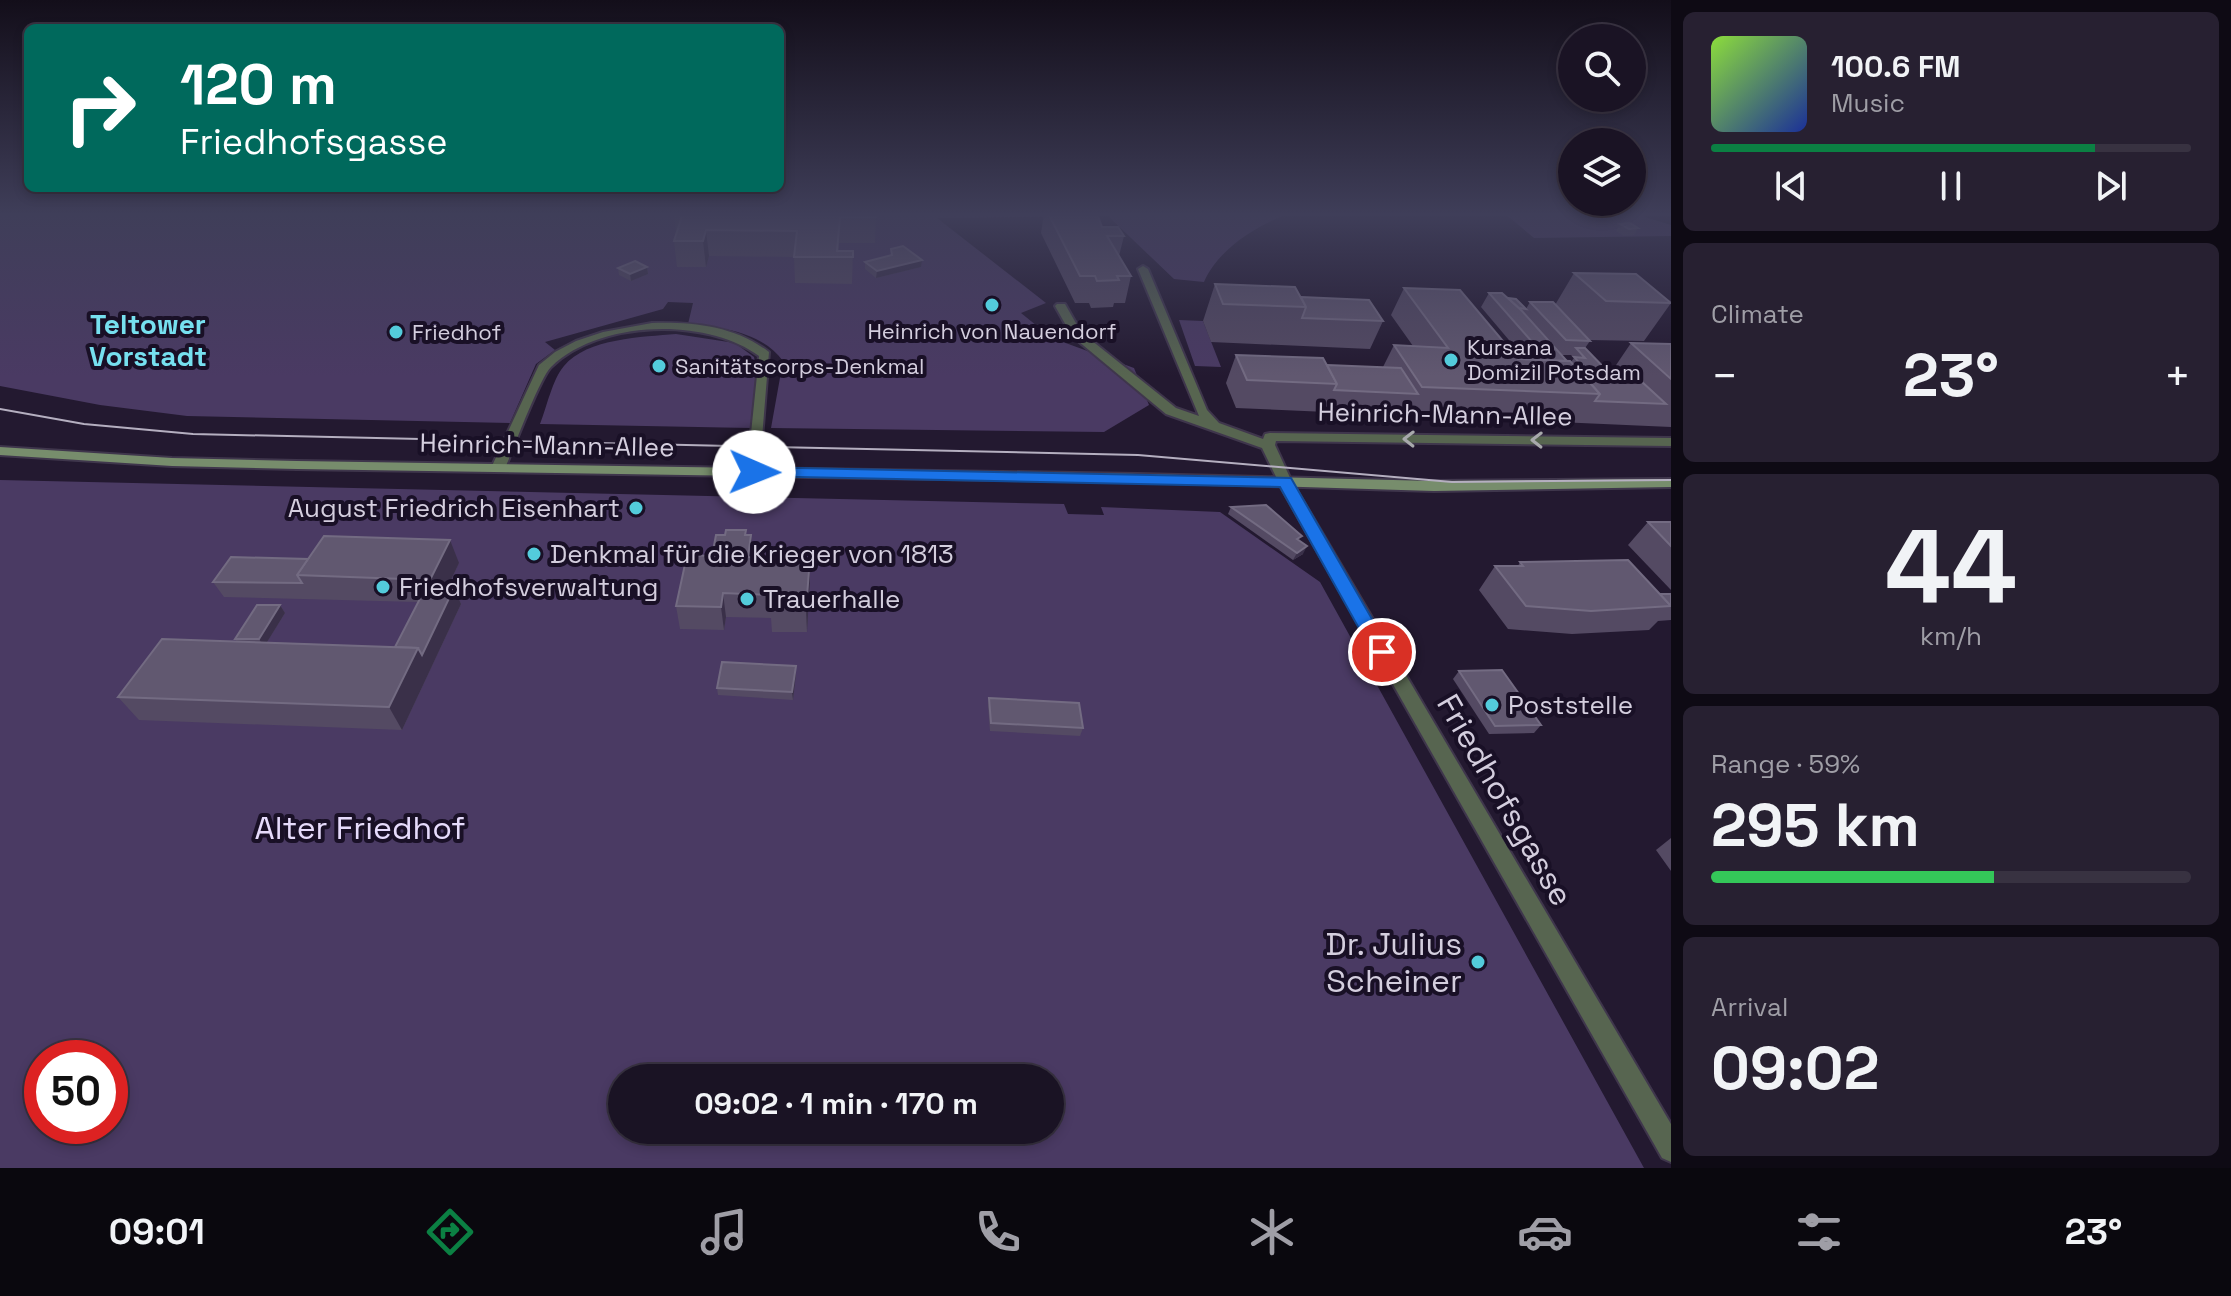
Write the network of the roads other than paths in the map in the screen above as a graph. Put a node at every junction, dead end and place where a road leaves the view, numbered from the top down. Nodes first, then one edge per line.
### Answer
1 (1143, 269) dead end
2 (1061, 306) dead end
3 (1216, 428) junction
4 (1671, 442) edge
5 (1268, 445) junction
6 (0, 451) edge
7 (498, 468) junction
8 (754, 472) junction
9 (1285, 482) junction
10 (1671, 483) edge
11 (1671, 1149) edge

1 - 3 street
2 - 3 street
3 - 5 street
4 -> 5 street, Heinrich-Mann-Allee
5 - 9 street
6 - 7 main road, Heinrich-Mann-Allee
7 - 8 main road, Heinrich-Mann-Allee
7 - 8 street
8 - 9 main road, Heinrich-Mann-Allee
9 - 10 main road, Heinrich-Mann-Allee
9 - 11 street, Friedhofsgasse

